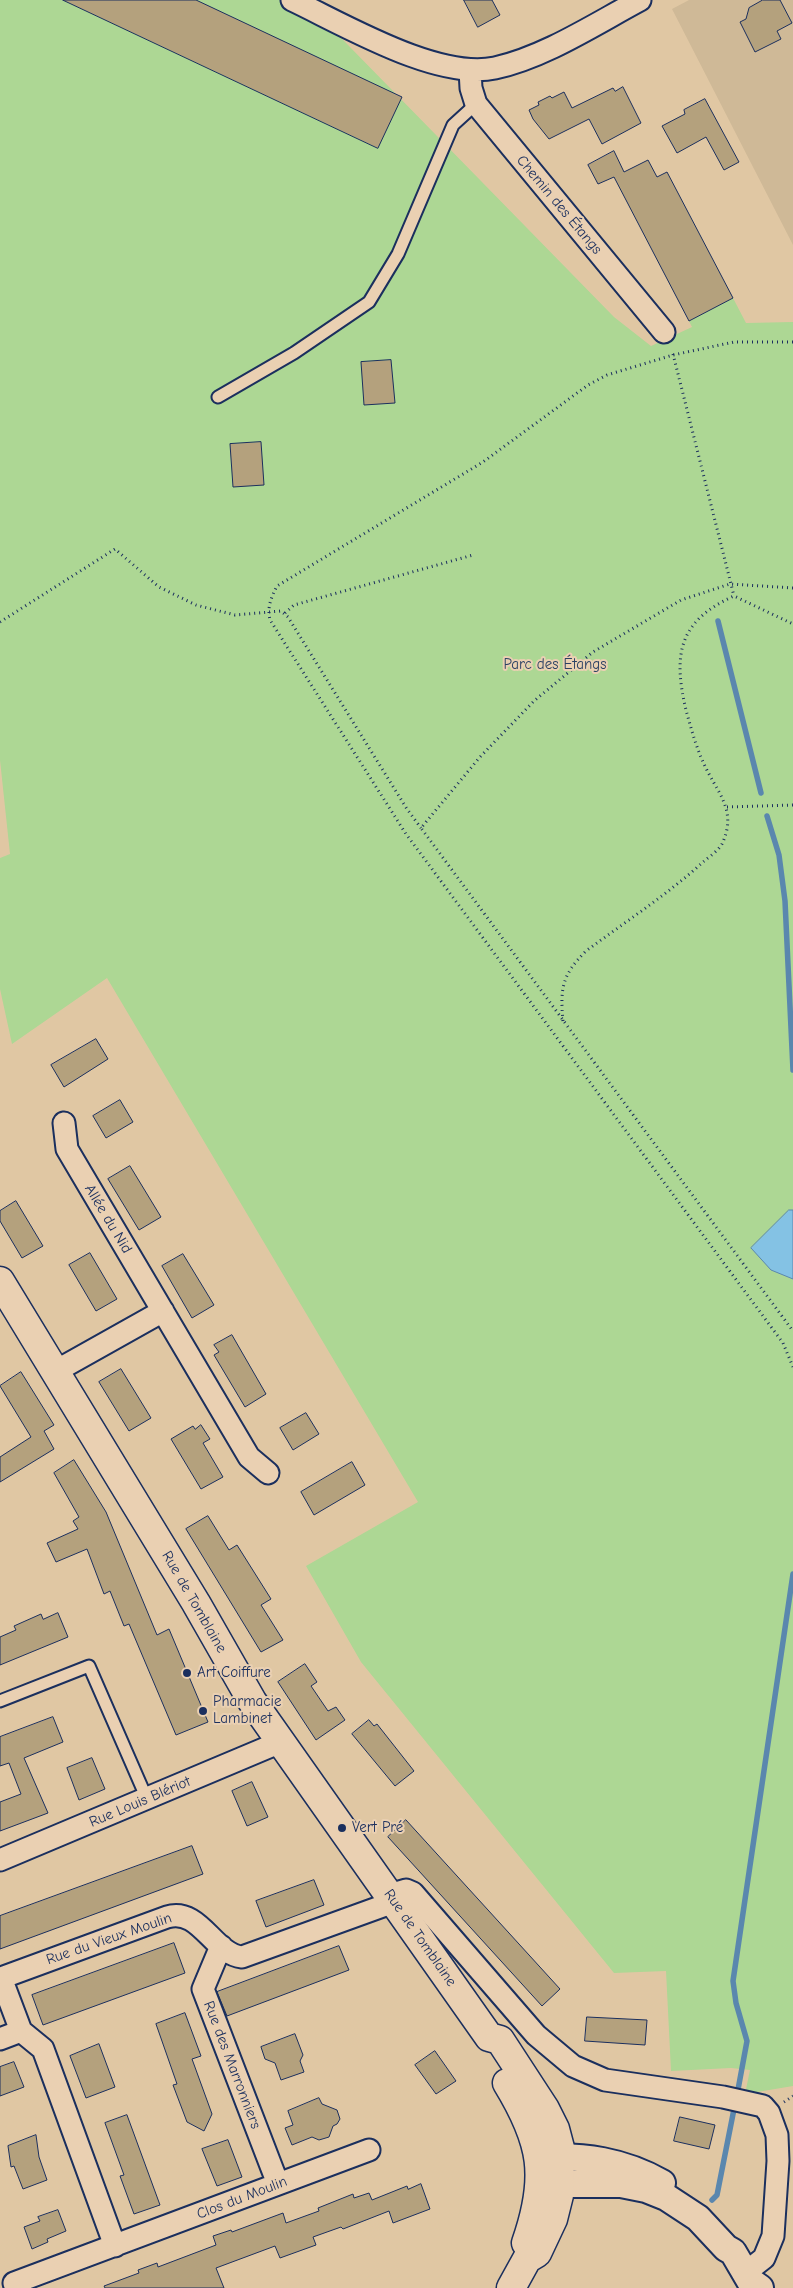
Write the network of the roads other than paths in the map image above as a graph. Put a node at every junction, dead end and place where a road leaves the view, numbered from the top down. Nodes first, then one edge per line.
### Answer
1 (292, 0) edge
2 (630, 2) edge
3 (470, 70) junction
4 (476, 104) junction
5 (664, 332) road end
6 (218, 397) dead end
7 (64, 1123) dead end
8 (0, 1281) edge
9 (162, 1311) junction
10 (56, 1371) junction
11 (268, 1473) dead end
12 (0, 1700) edge
13 (279, 1740) junction
14 (147, 1800) junction
15 (0, 1860) edge
16 (392, 1899) junction
17 (221, 1946) junction
18 (1, 1978) edge
19 (21, 2031) junction
20 (0, 2039) edge
21 (369, 2150) dead end
22 (550, 2171) junction
23 (278, 2184) junction
24 (115, 2246) junction
25 (747, 2277) edge
26 (14, 2283) dead end
27 (510, 2288) edge

1 - 3 street
2 - 3 street
3 - 4 street, Chemin des Étangs
4 - 5 street, Chemin des Étangs
4 - 6 lane
7 - 9 street, Allée du Nid
8 - 10 main road, Rue de Tomblaine
9 - 10 street
9 - 11 street, Allée du Nid
10 - 13 main road, Rue de Tomblaine
12 - 14 lane
13 - 14 street, Rue Louis Blériot
13 - 16 main road, Rue de Tomblaine
14 - 15 street, Rue Louis Blériot
16 - 17 street, Rue du Vieux Moulin
16 - 22 main road, Rue de Tomblaine
16 - 25 street, Rue du Vieux Moulin
17 - 18 street, Rue du Vieux Moulin
17 - 23 street, Rue des Marronniers
18 - 19 street, Rue du Vieux Moulin
19 - 20 street
19 - 24 street
21 - 23 street, Clos du Moulin
22 - 25 street
22 - 27 main road, Rue de Tomblaine
23 - 24 street, Clos du Moulin
24 - 26 street, Clos du Moulin

